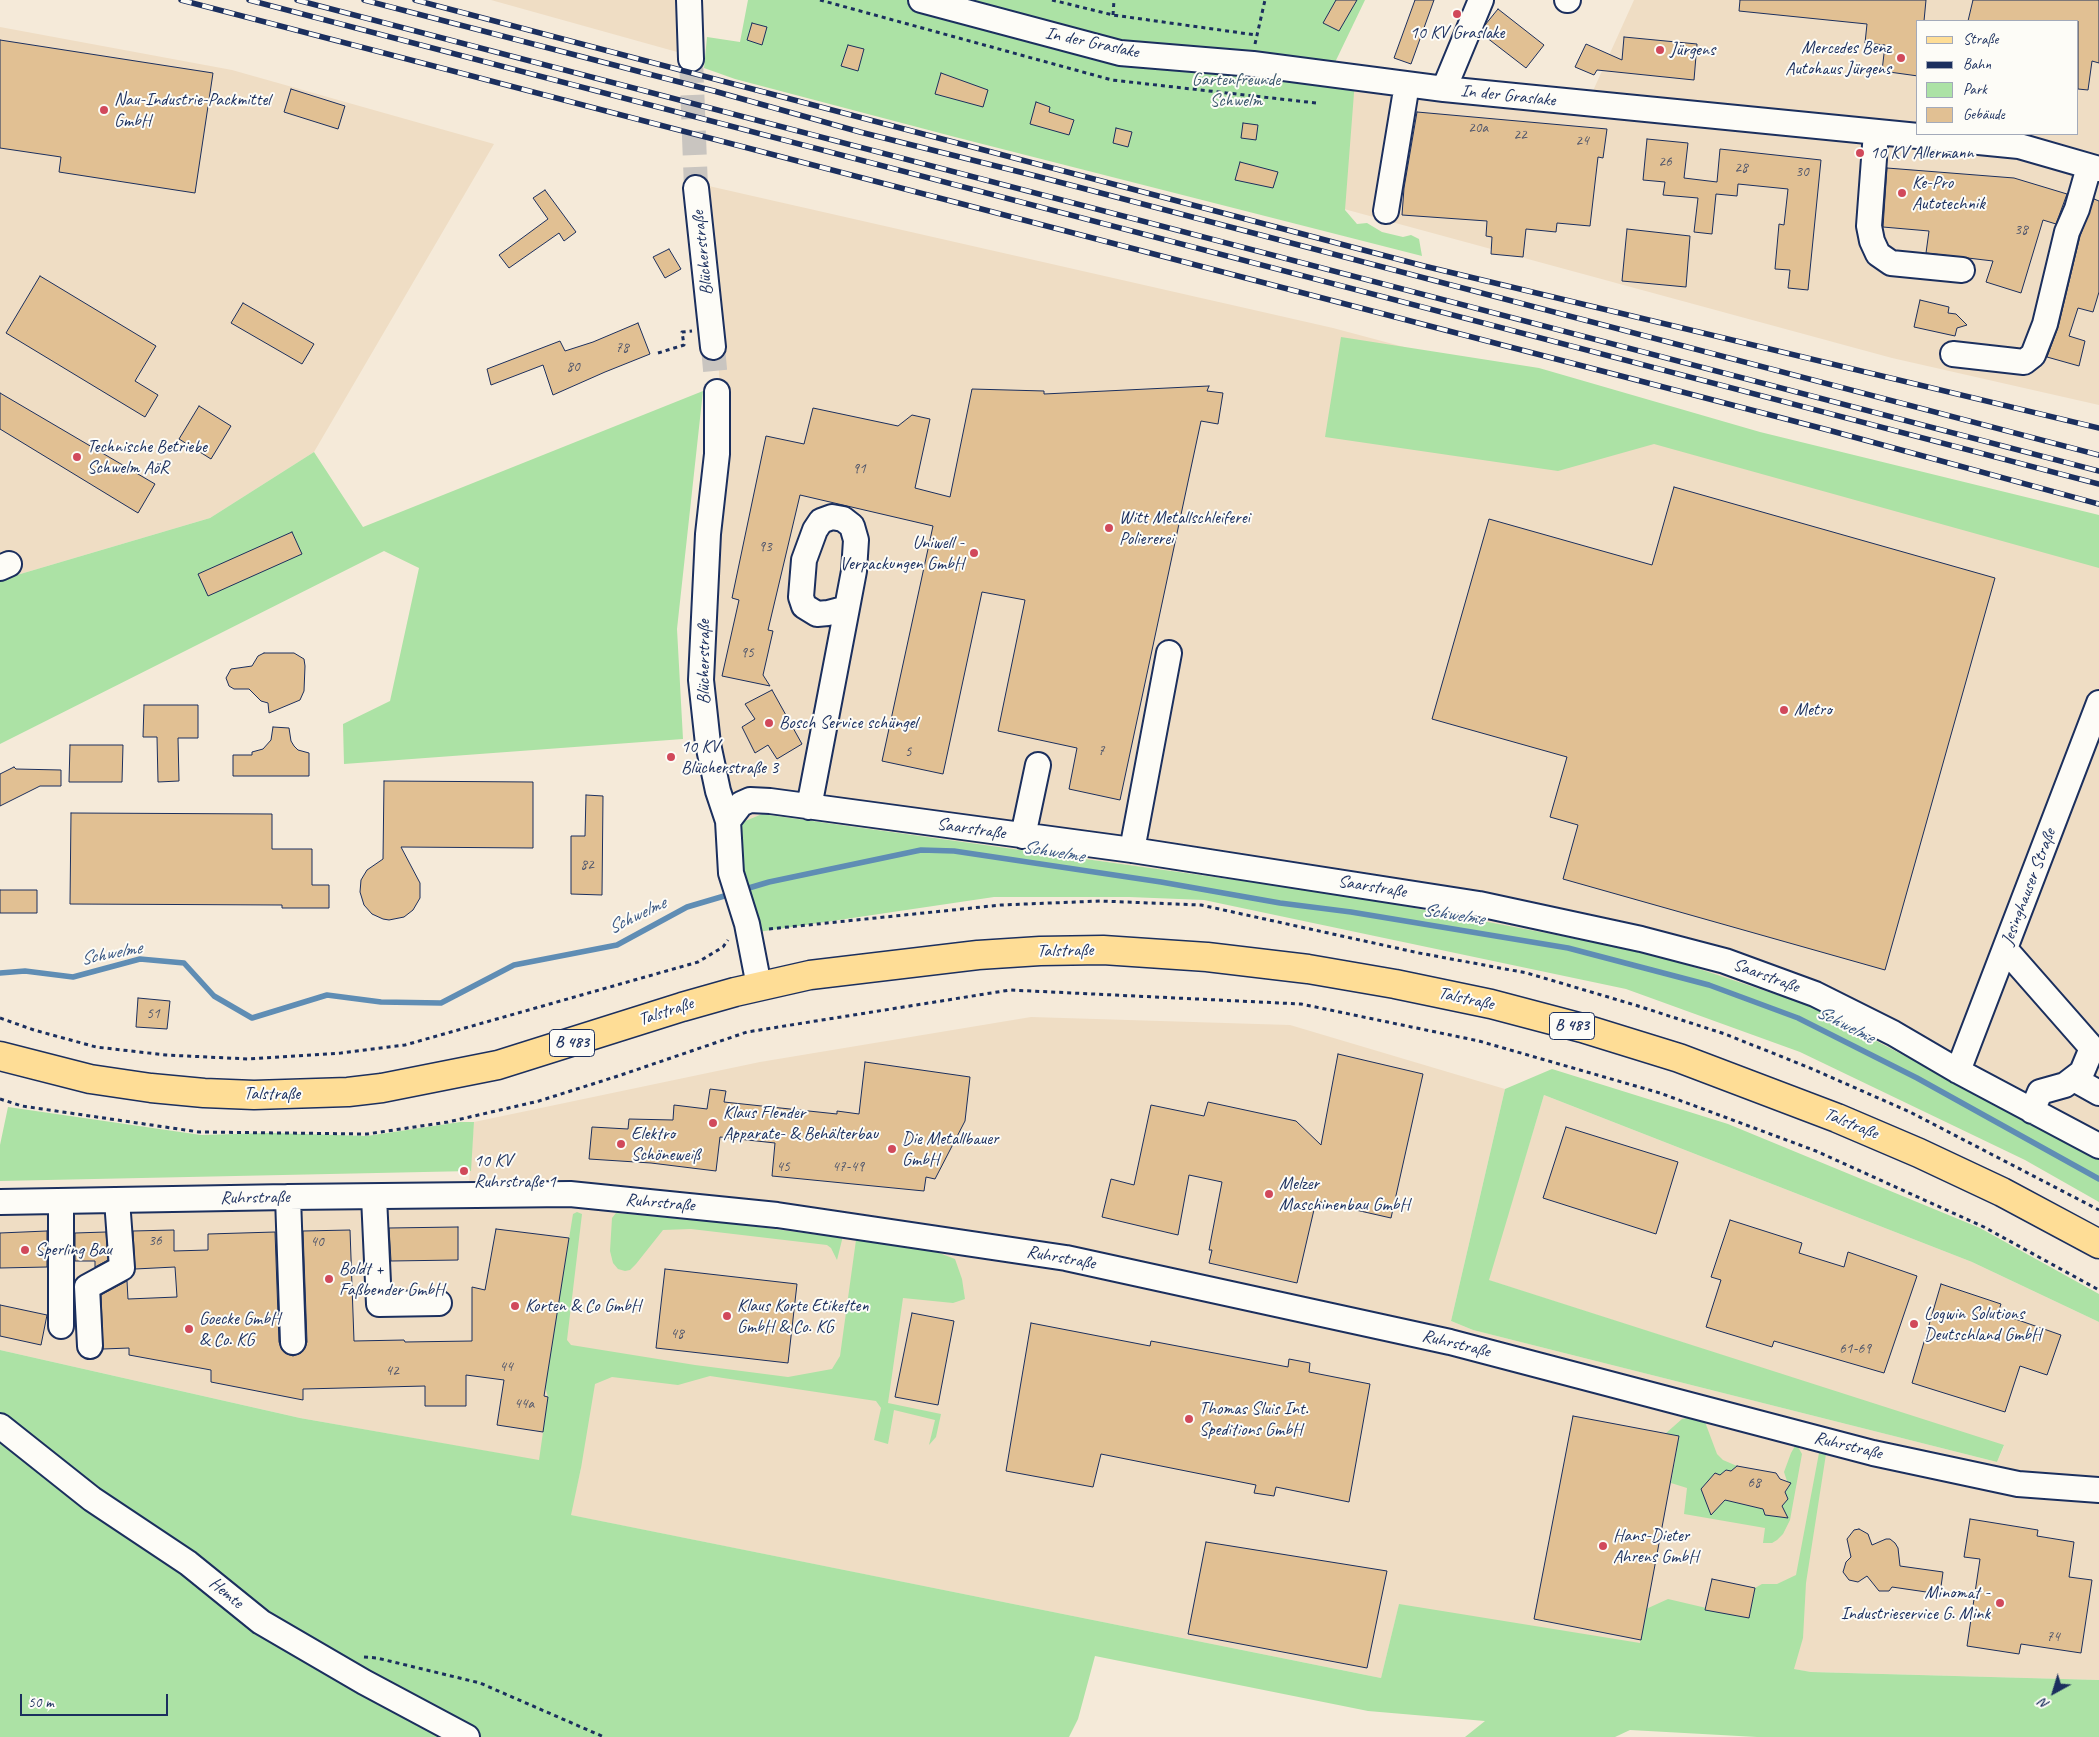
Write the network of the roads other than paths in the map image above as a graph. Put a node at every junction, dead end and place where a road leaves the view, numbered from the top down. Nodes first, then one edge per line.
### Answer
1 (689, 0) edge
2 (921, 0) edge
3 (1480, 0) edge
4 (690, 59) tunnel mouth
5 (1407, 84) junction
6 (1444, 89) junction
7 (1876, 132) junction
8 (2094, 168) edge
9 (696, 188) tunnel mouth
10 (1386, 211) dead end
11 (1962, 270) dead end
12 (712, 338) tunnel mouth
13 (1953, 354) dead end
14 (717, 392) tunnel mouth
15 (847, 608) dead end
16 (1169, 653) dead end
17 (2099, 703) edge
18 (1038, 765) dead end
19 (809, 807) junction
20 (728, 821) junction
21 (1023, 836) junction
22 (1132, 850) junction
23 (2005, 949) junction
24 (759, 986) junction
25 (0, 1056) edge
26 (1958, 1071) junction
27 (2074, 1079) junction
28 (2099, 1093) edge
29 (2032, 1110) junction
30 (2099, 1146) edge
31 (288, 1197) junction
32 (374, 1197) junction
33 (117, 1200) junction
34 (0, 1202) edge
35 (61, 1202) junction
36 (2099, 1244) edge
37 (439, 1303) dead end
38 (61, 1326) dead end
39 (293, 1342) dead end
40 (90, 1346) dead end
41 (0, 1426) edge
42 (2099, 1490) edge
43 (467, 1737) edge

1 - 4 street
2 - 5 street, In der Graslake
3 - 6 street
5 - 6 street, In der Graslake
5 - 10 street
6 - 7 street, In der Graslake
7 - 8 street, In der Graslake
7 - 11 street
8 - 13 street
9 - 12 street, Blücherstraße
14 - 20 street, Blücherstraße
15 - 19 street
16 - 22 street
17 - 23 street, Jesinghauser Straße
18 - 21 street
19 - 20 street, Saarstraße
19 - 21 street, Saarstraße
20 - 24 street, Blücherstraße
21 - 22 street, Saarstraße
22 - 26 street, Saarstraße
23 - 26 street, Jesinghauser Straße
23 - 27 street
24 - 25 main road, Talstraße / B 483
24 - 36 main road, Talstraße / B 483
26 - 29 street, Saarstraße
27 - 28 street
27 - 29 street
29 - 30 street, Saarstraße
31 - 32 street, Ruhrstraße
31 - 33 street, Ruhrstraße
31 - 39 street
32 - 37 street
32 - 42 street, Ruhrstraße
33 - 35 street, Ruhrstraße
33 - 40 street
34 - 35 street, Ruhrstraße
35 - 38 street
41 - 43 street, Hemte

